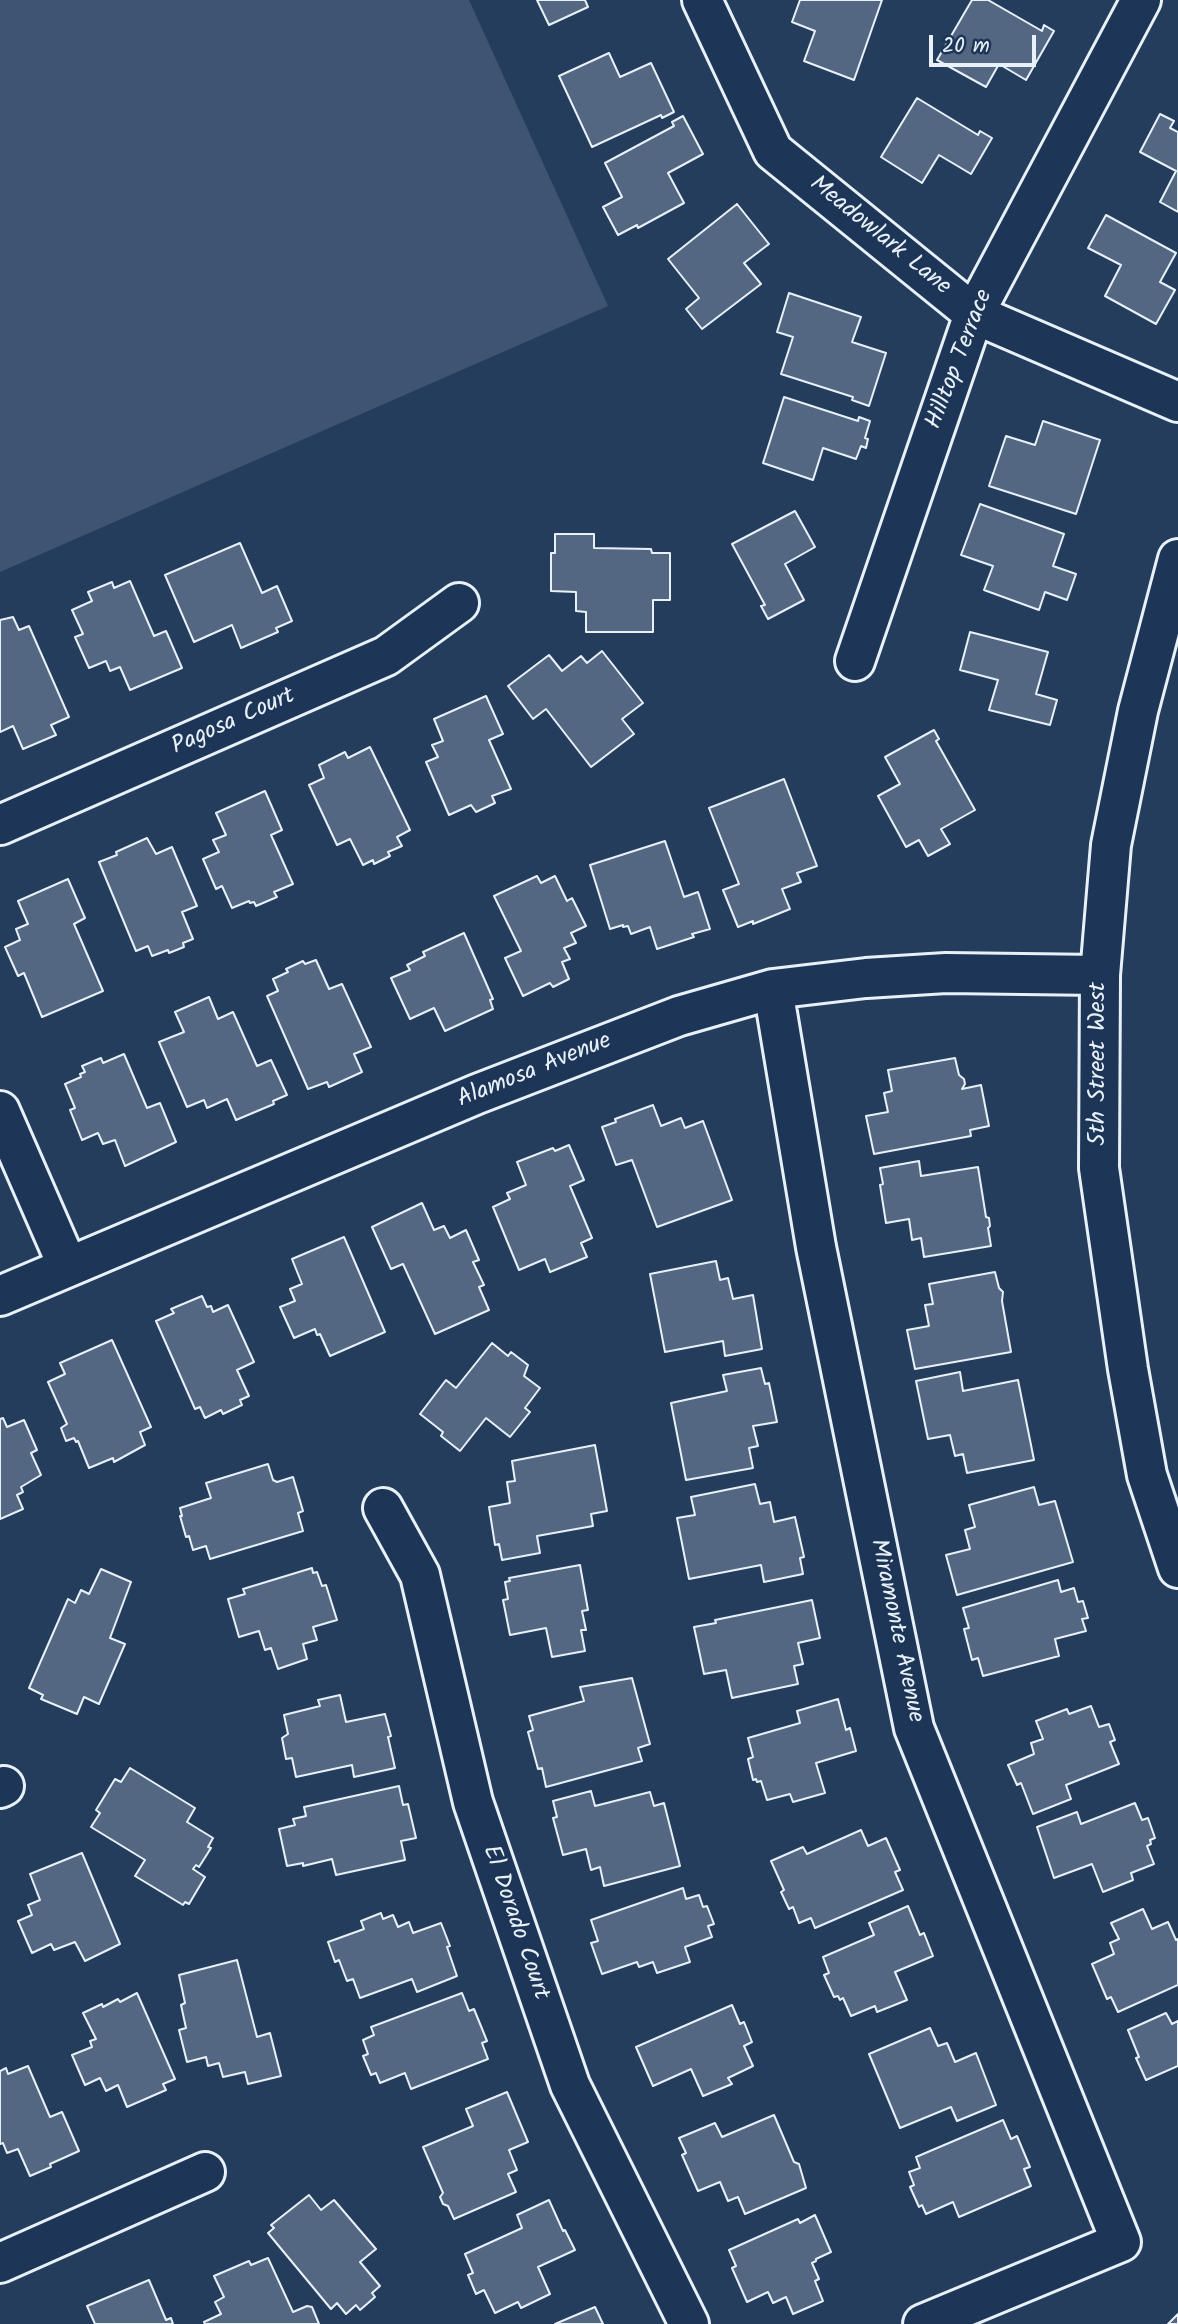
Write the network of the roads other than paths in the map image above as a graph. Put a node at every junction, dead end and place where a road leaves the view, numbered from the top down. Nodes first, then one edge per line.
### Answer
1 (702, 0) edge
2 (1141, 0) edge
3 (974, 314) junction
4 (1178, 402) edge
5 (1178, 558) edge
6 (459, 603) dead end
7 (855, 661) dead end
8 (0, 825) edge
9 (1100, 975) junction
10 (774, 989) junction
11 (0, 1111) edge
12 (68, 1267) junction
13 (0, 1296) edge
14 (383, 1508) dead end
15 (1178, 1568) edge
16 (205, 2172) dead end
17 (0, 2263) edge
18 (689, 2324) edge
19 (923, 2324) edge

1 - 3 street, Meadowlark Lane
2 - 3 street, Hilltop Terrace
3 - 4 street, Meadowlark Lane
3 - 7 street, Hilltop Terrace
5 - 9 street, 5th Street West
6 - 8 street, Pagosa Court
9 - 10 street, Alamosa Avenue
9 - 15 street, 5th Street West
10 - 12 street, Alamosa Avenue
10 - 19 street, Miramonte Avenue
11 - 12 street
12 - 13 street, Alamosa Avenue
14 - 18 street, El Dorado Court
16 - 17 street

